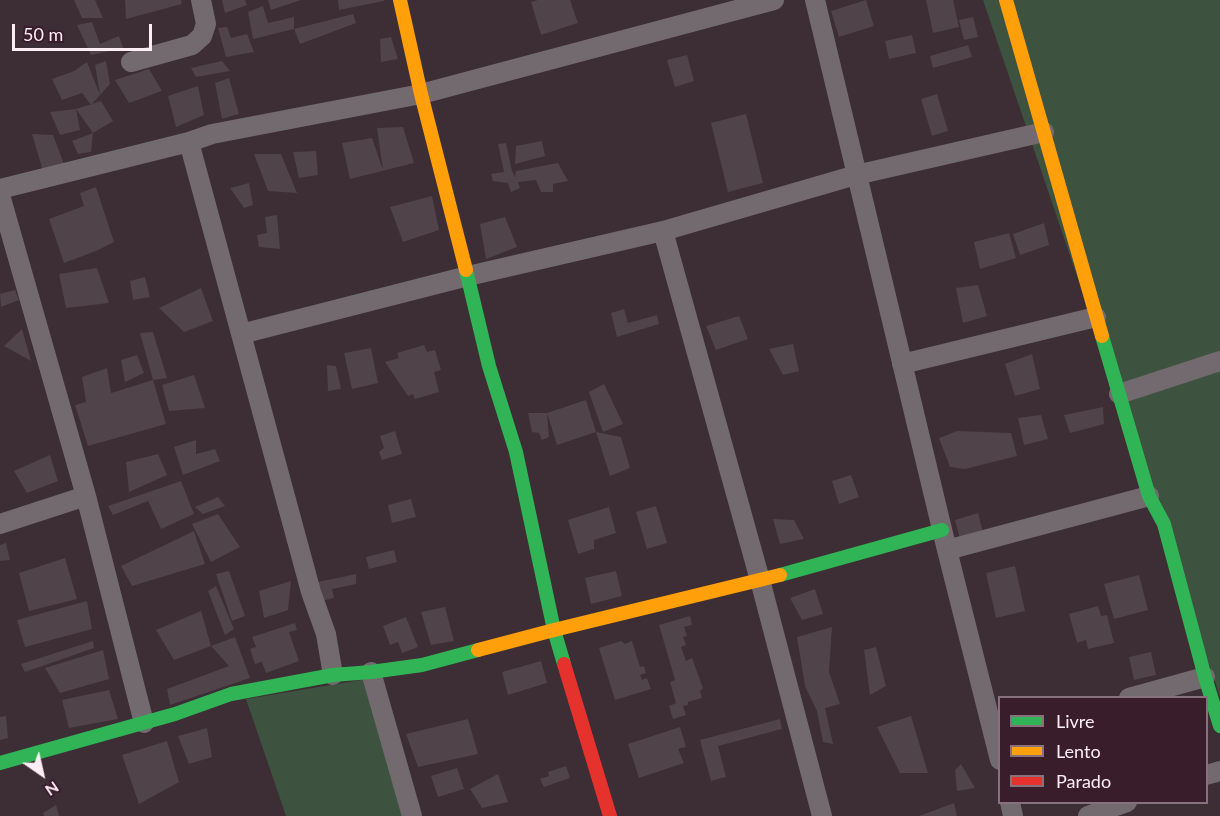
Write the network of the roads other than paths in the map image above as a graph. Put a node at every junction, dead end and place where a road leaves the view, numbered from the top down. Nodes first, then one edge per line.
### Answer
1 (201, 0) edge
2 (399, 0) edge
3 (774, 0) edge
4 (815, 0) edge
5 (1006, 0) edge
6 (131, 63) dead end
7 (421, 94) junction
8 (1044, 132) junction
9 (189, 142) junction
10 (856, 175) junction
11 (0, 189) edge
12 (0, 195) edge
13 (663, 231) junction
14 (468, 276) junction
15 (1096, 317) junction
16 (241, 334) junction
17 (1220, 360) edge
18 (902, 364) junction
19 (1119, 394) junction
20 (86, 496) junction
21 (1149, 496) junction
22 (0, 524) edge
23 (942, 530) junction
24 (947, 550) junction
25 (760, 580) junction
26 (554, 630) junction
27 (371, 672) junction
28 (333, 675) junction
29 (1205, 677) junction
30 (1135, 696) edge
31 (144, 723) junction
32 (1220, 726) edge
33 (996, 734) edge
34 (998, 751) edge
35 (0, 764) edge
36 (1121, 804) edge
37 (412, 816) edge
38 (610, 816) edge
39 (822, 816) edge
40 (1088, 816) edge

1 - 6 street
2 - 7 street
3 - 7 street
4 - 10 street
5 - 8 street
7 - 9 street
7 - 14 street
8 - 10 street
8 - 15 street
9 - 11 street
9 - 16 street
10 - 13 street
10 - 18 street
12 - 20 street
13 - 14 street
13 - 25 street
14 - 16 street
14 - 26 street
15 - 18 street
15 - 19 street
16 - 28 street
17 - 19 street
18 - 23 street
19 - 21 street
20 - 22 street
20 - 31 street
21 - 24 street
21 - 29 street
23 - 24 street
23 - 25 street
24 - 33 street
25 - 26 street
25 - 39 street
26 - 27 street
26 - 38 street
27 - 28 street
27 - 37 street
28 - 31 street
29 - 30 street
29 - 32 street
31 - 35 street
33 - 34 street
36 - 40 street

